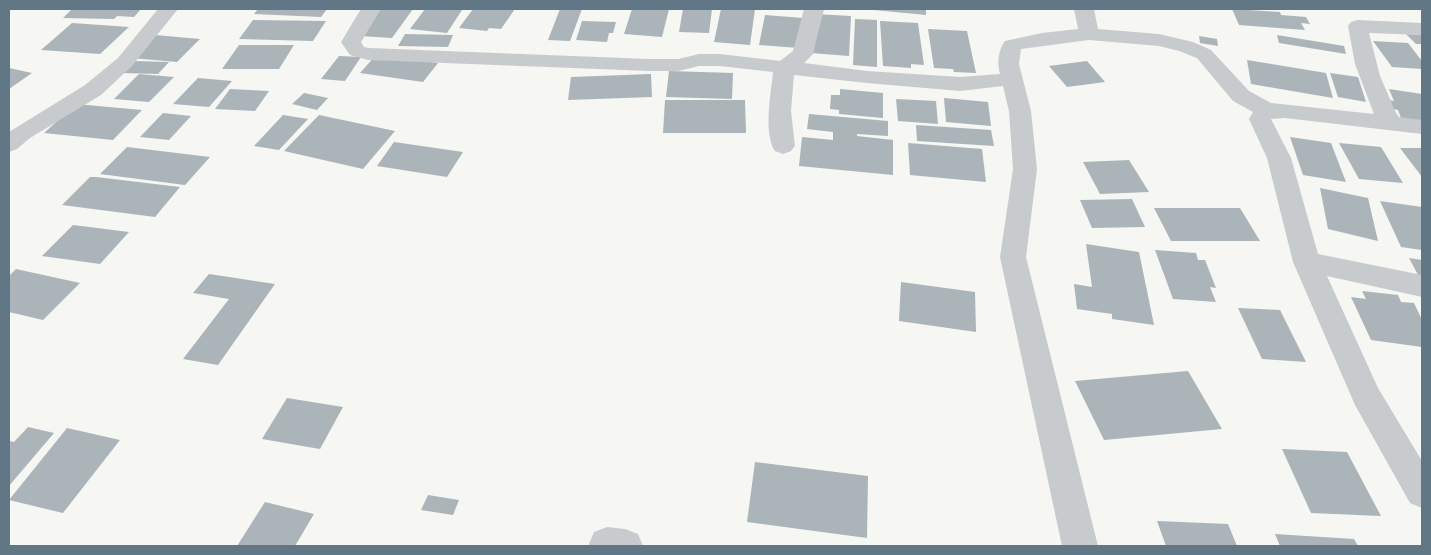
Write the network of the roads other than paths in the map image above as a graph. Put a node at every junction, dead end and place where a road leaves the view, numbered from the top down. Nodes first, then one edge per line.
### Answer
1 (168, 9) edge
2 (371, 9) edge
3 (814, 9) edge
4 (1084, 9) edge
5 (1422, 28) edge
6 (1089, 34) junction
7 (784, 68) junction
8 (1012, 79) junction
9 (1266, 110) junction
10 (1391, 124) junction
11 (1422, 127) edge
12 (9, 144) edge
13 (783, 146) dead end
14 (1307, 262) junction
15 (1422, 286) edge
16 (1422, 492) edge
17 (1080, 546) edge

1 - 12 street
2 - 7 street
3 - 7 street
4 - 6 street
5 - 10 street
6 - 8 street
6 - 9 street
7 - 8 street
7 - 13 street
8 - 17 street
9 - 10 street
9 - 14 street
10 - 11 street
14 - 15 street
14 - 16 street

